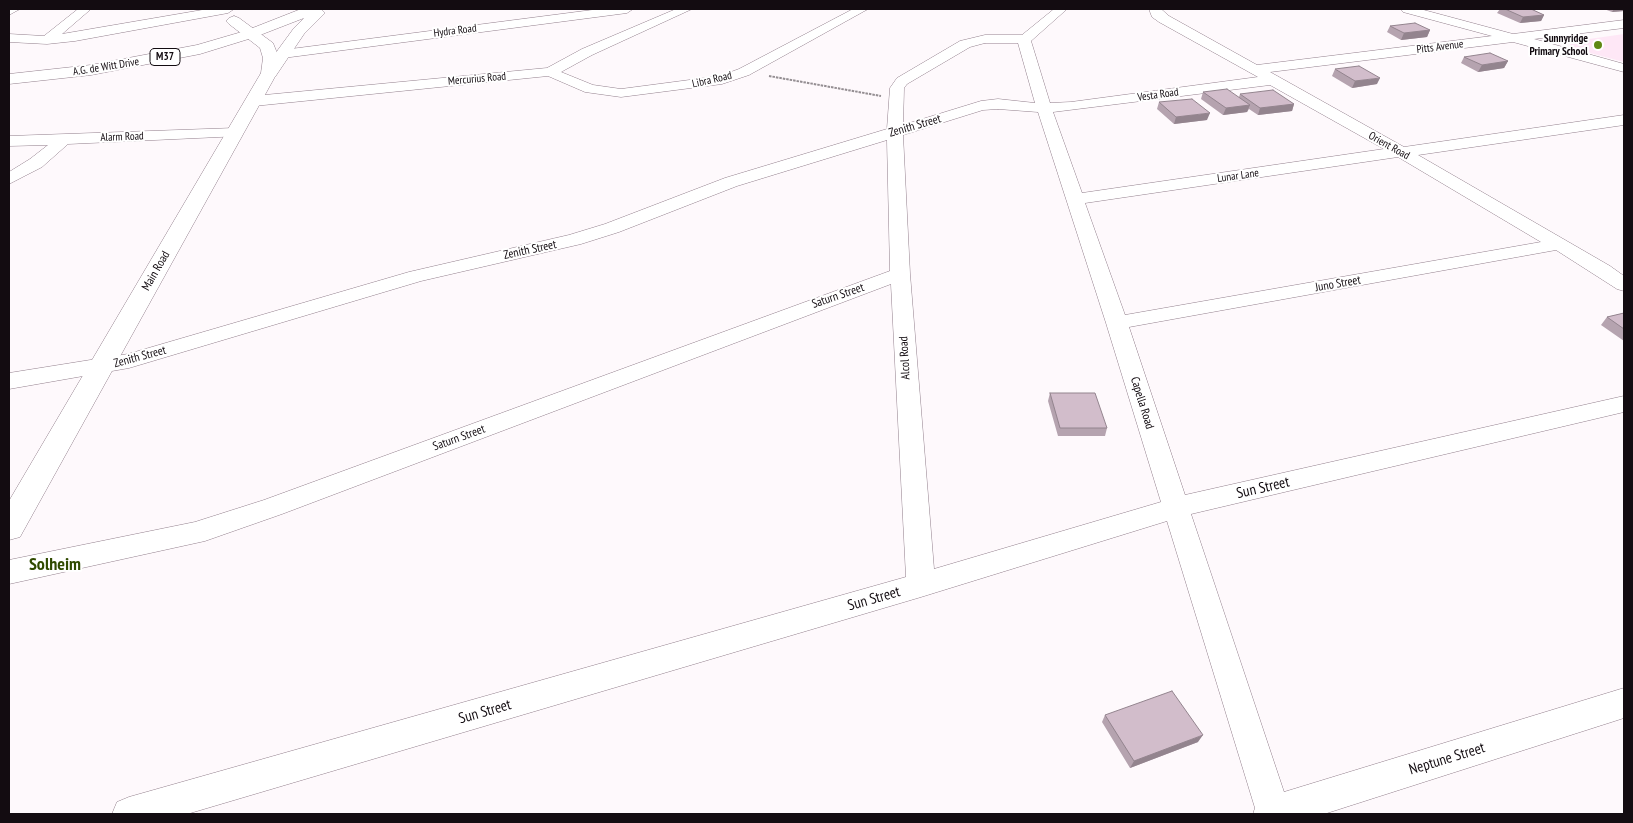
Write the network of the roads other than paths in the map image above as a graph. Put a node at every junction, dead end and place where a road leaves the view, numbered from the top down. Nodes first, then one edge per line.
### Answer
1 (14, 9) edge
2 (85, 9) edge
3 (314, 9) edge
4 (323, 9) edge
5 (627, 9) edge
6 (862, 9) edge
7 (1061, 9) edge
8 (1155, 9) edge
9 (1407, 9) edge
10 (677, 10) edge
11 (9, 11) edge
12 (231, 15) edge
13 (252, 16) dead end
14 (1624, 24) edge
15 (203, 29) dead end
16 (250, 34) junction
17 (9, 38) edge
18 (1512, 38) junction
19 (1024, 39) junction
20 (47, 40) junction
21 (139, 45) dead end
22 (283, 54) junction
23 (9, 68) edge
24 (1624, 68) edge
25 (1255, 70) junction
26 (550, 72) junction
27 (269, 73) junction
28 (9, 79) edge
29 (1271, 80) junction
30 (254, 101) junction
31 (1045, 108) junction
32 (1624, 120) edge
33 (895, 132) junction
34 (235, 133) junction
35 (64, 139) junction
36 (9, 141) edge
37 (1401, 152) junction
38 (9, 179) edge
39 (1075, 199) junction
40 (1559, 244) junction
41 (1624, 266) edge
42 (1603, 270) junction
43 (900, 274) junction
44 (1624, 285) edge
45 (1117, 324) junction
46 (102, 367) junction
47 (9, 381) edge
48 (1624, 404) edge
49 (1174, 508) junction
50 (9, 528) edge
51 (9, 572) edge
52 (921, 585) junction
53 (1624, 703) edge
54 (129, 814) edge
55 (1272, 814) edge

1 - 11 street
2 - 20 street
3 - 16 street, A.G. de Witt Drive / M37
4 - 22 street
5 - 22 street, Hydra Road
6 - 26 street, Libra Road
7 - 19 street
8 - 25 street, Orient Road
9 - 18 street
10 - 26 street, Mercurius Road
12 - 13 street
12 - 15 street
12 - 16 street, Main Road
12 - 20 street
14 - 18 street, Pitts Avenue
16 - 27 street, Main Road
16 - 28 street, A.G. de Witt Drive / M37
17 - 20 street
18 - 24 street
18 - 25 street, Pitts Avenue
19 - 31 street, Capella Road
19 - 33 street, Alcol Road
21 - 23 street, A.G. de Witt Drive / M37
22 - 27 street
25 - 29 street, Orient Road
26 - 30 street, Mercurius Road
27 - 30 street, Main Road
29 - 31 street, Vesta Road
29 - 37 street, Orient Road
30 - 34 street, Main Road
31 - 33 street, Zenith Street
31 - 39 street, Capella Road
32 - 37 street, Lunar Lane
33 - 43 street, Alcol Road
33 - 46 street, Zenith Street
34 - 35 street, Alarm Road
34 - 46 street, Main Road
35 - 36 street, Alarm Road
35 - 38 street
37 - 39 street, Lunar Lane
37 - 40 street, Orient Road
39 - 45 street, Capella Road
40 - 42 street, Orient Road
40 - 45 street, Juno Street
41 - 42 street
42 - 44 street, Orient Road
43 - 51 street, Saturn Street
43 - 52 street, Alcol Road
45 - 49 street, Capella Road
46 - 47 street, Zenith Street
46 - 50 street, Main Road
48 - 49 street, Sun Street
49 - 52 street, Sun Street
49 - 55 street, Capella Road
52 - 54 street, Sun Street
53 - 55 street, Neptune Street

